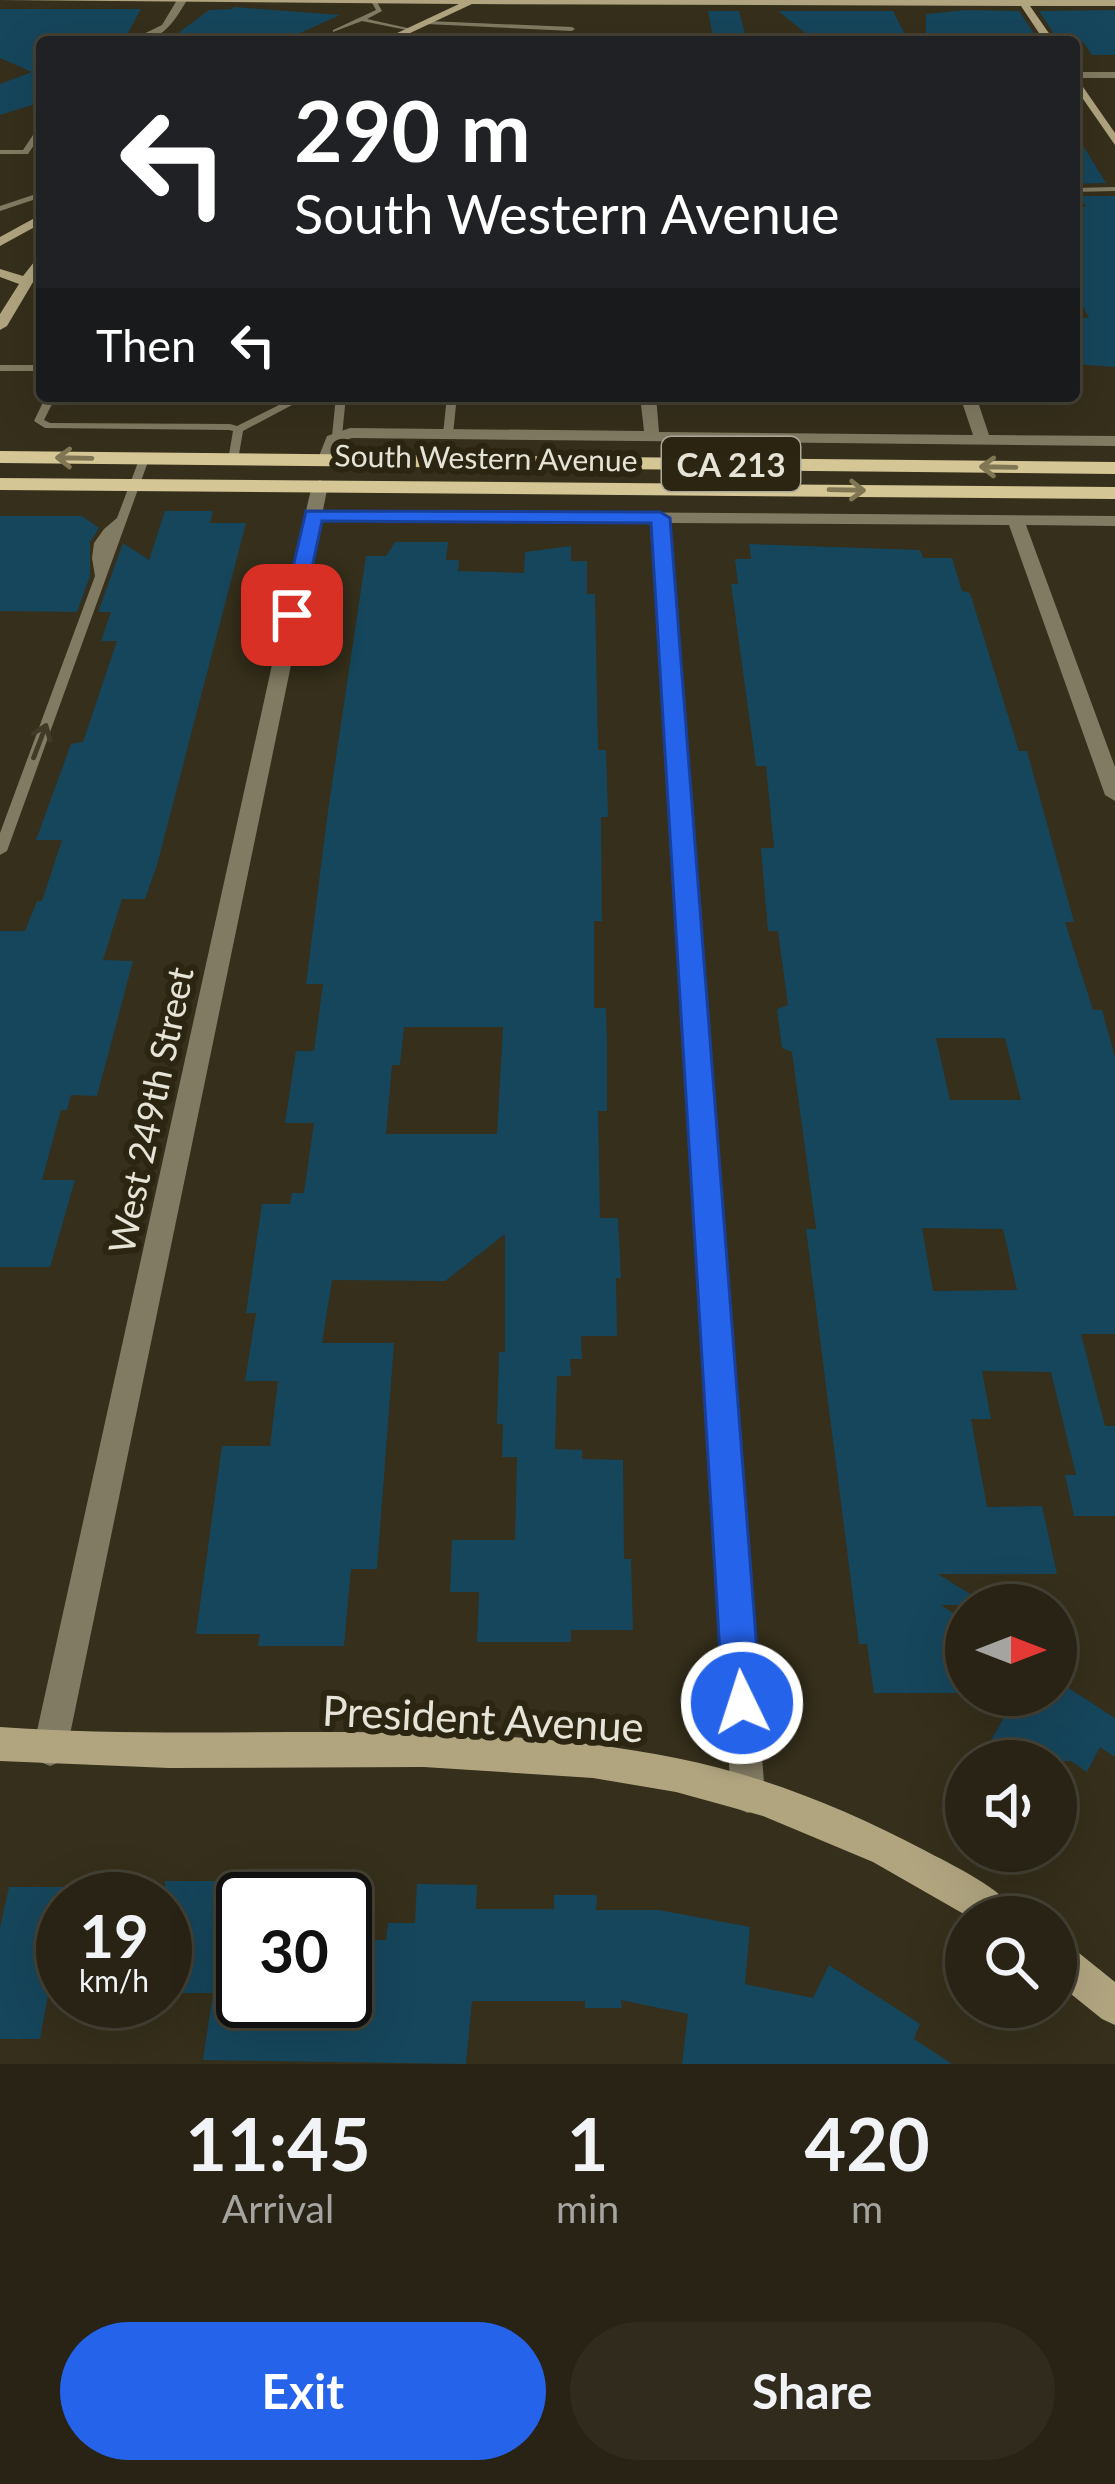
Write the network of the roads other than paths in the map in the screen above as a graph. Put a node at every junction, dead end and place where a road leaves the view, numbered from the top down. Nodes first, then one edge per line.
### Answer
1 (0, 0) edge
2 (52, 0) edge
3 (325, 0) edge
4 (410, 0) edge
5 (474, 0) edge
6 (182, 1) edge
7 (374, 1) edge
8 (958, 1) edge
9 (1023, 2) edge
10 (1115, 2) edge
11 (361, 19) junction
12 (428, 22) junction
13 (572, 28) dead end
14 (410, 30) junction
15 (335, 31) dead end
16 (146, 36) edge
17 (396, 36) edge
18 (1046, 36) edge
19 (1115, 75) edge
20 (1080, 76) edge
21 (1080, 86) edge
22 (36, 136) edge
23 (1115, 142) edge
24 (0, 152) edge
25 (25, 152) junction
26 (36, 152) edge
27 (1115, 189) edge
28 (1080, 190) edge
29 (36, 196) edge
30 (0, 209) edge
31 (36, 221) edge
32 (0, 242) edge
33 (36, 264) edge
34 (0, 273) edge
35 (24, 281) junction
36 (36, 281) edge
37 (0, 326) edge
38 (0, 368) edge
39 (36, 368) edge
40 (48, 402) edge
41 (292, 402) edge
42 (341, 402) edge
43 (451, 402) edge
44 (649, 402) edge
45 (970, 402) edge
46 (238, 430) junction
47 (448, 434) junction
48 (338, 436) junction
49 (652, 436) junction
50 (983, 440) junction
51 (1115, 441) edge
52 (0, 457) edge
53 (144, 459) junction
54 (233, 460) junction
55 (1115, 468) edge
56 (322, 473) junction
57 (0, 484) edge
58 (135, 485) junction
59 (1115, 493) edge
60 (313, 515) junction
61 (660, 518) junction
62 (1016, 520) junction
63 (1115, 521) edge
64 (1115, 795) edge
65 (0, 851) edge
66 (0, 1744) edge
67 (50, 1749) junction
68 (748, 1796) junction
69 (970, 1896) edge
70 (1077, 1975) edge
71 (1115, 2006) edge

1 - 2 street
2 - 6 street
3 - 6 street
3 - 7 street
4 - 5 street
4 - 7 street
5 - 8 street
5 - 12 street
6 - 16 street
7 - 11 lane
8 - 9 street
9 - 10 street
9 - 18 street
11 - 14 lane
11 - 15 lane
12 - 13 lane
12 - 14 street
14 - 17 street
19 - 20 street
21 - 23 street
22 - 25 lane
24 - 25 lane
25 - 26 lane
27 - 28 lane
29 - 30 lane
31 - 32 street
33 - 35 street
34 - 35 street
35 - 36 lane
35 - 37 street
38 - 39 lane
40 - 46 lane
41 - 46 lane
42 - 48 lane
43 - 47 lane
44 - 49 street
45 - 50 street
46 - 54 lane
47 - 48 street, South Western Avenue
47 - 49 street, South Western Avenue
48 - 56 street, South Western Avenue
49 - 50 street, South Western Avenue
50 - 51 street, South Western Avenue
53 -> 52 main road, South Western Avenue / CA 213
53 - 54 main road, South Western Avenue / CA 213
53 - 58 lane
54 - 56 main road, South Western Avenue / CA 213
55 -> 56 main road, South Western Avenue / CA 213
56 - 58 main road, South Western Avenue / CA 213
56 -> 59 main road, South Western Avenue / CA 213
56 - 60 street, West 249th Street
57 - 58 main road, South Western Avenue / CA 213
65 -> 58 lane
60 - 61 street, South Western Avenue
60 - 67 street, West 249th Street
61 - 62 street, South Western Avenue
61 - 68 street
62 - 63 street, South Western Avenue
62 - 64 street
66 - 67 street, President Avenue
67 - 68 street, President Avenue
68 - 69 street, President Avenue
70 - 71 street

